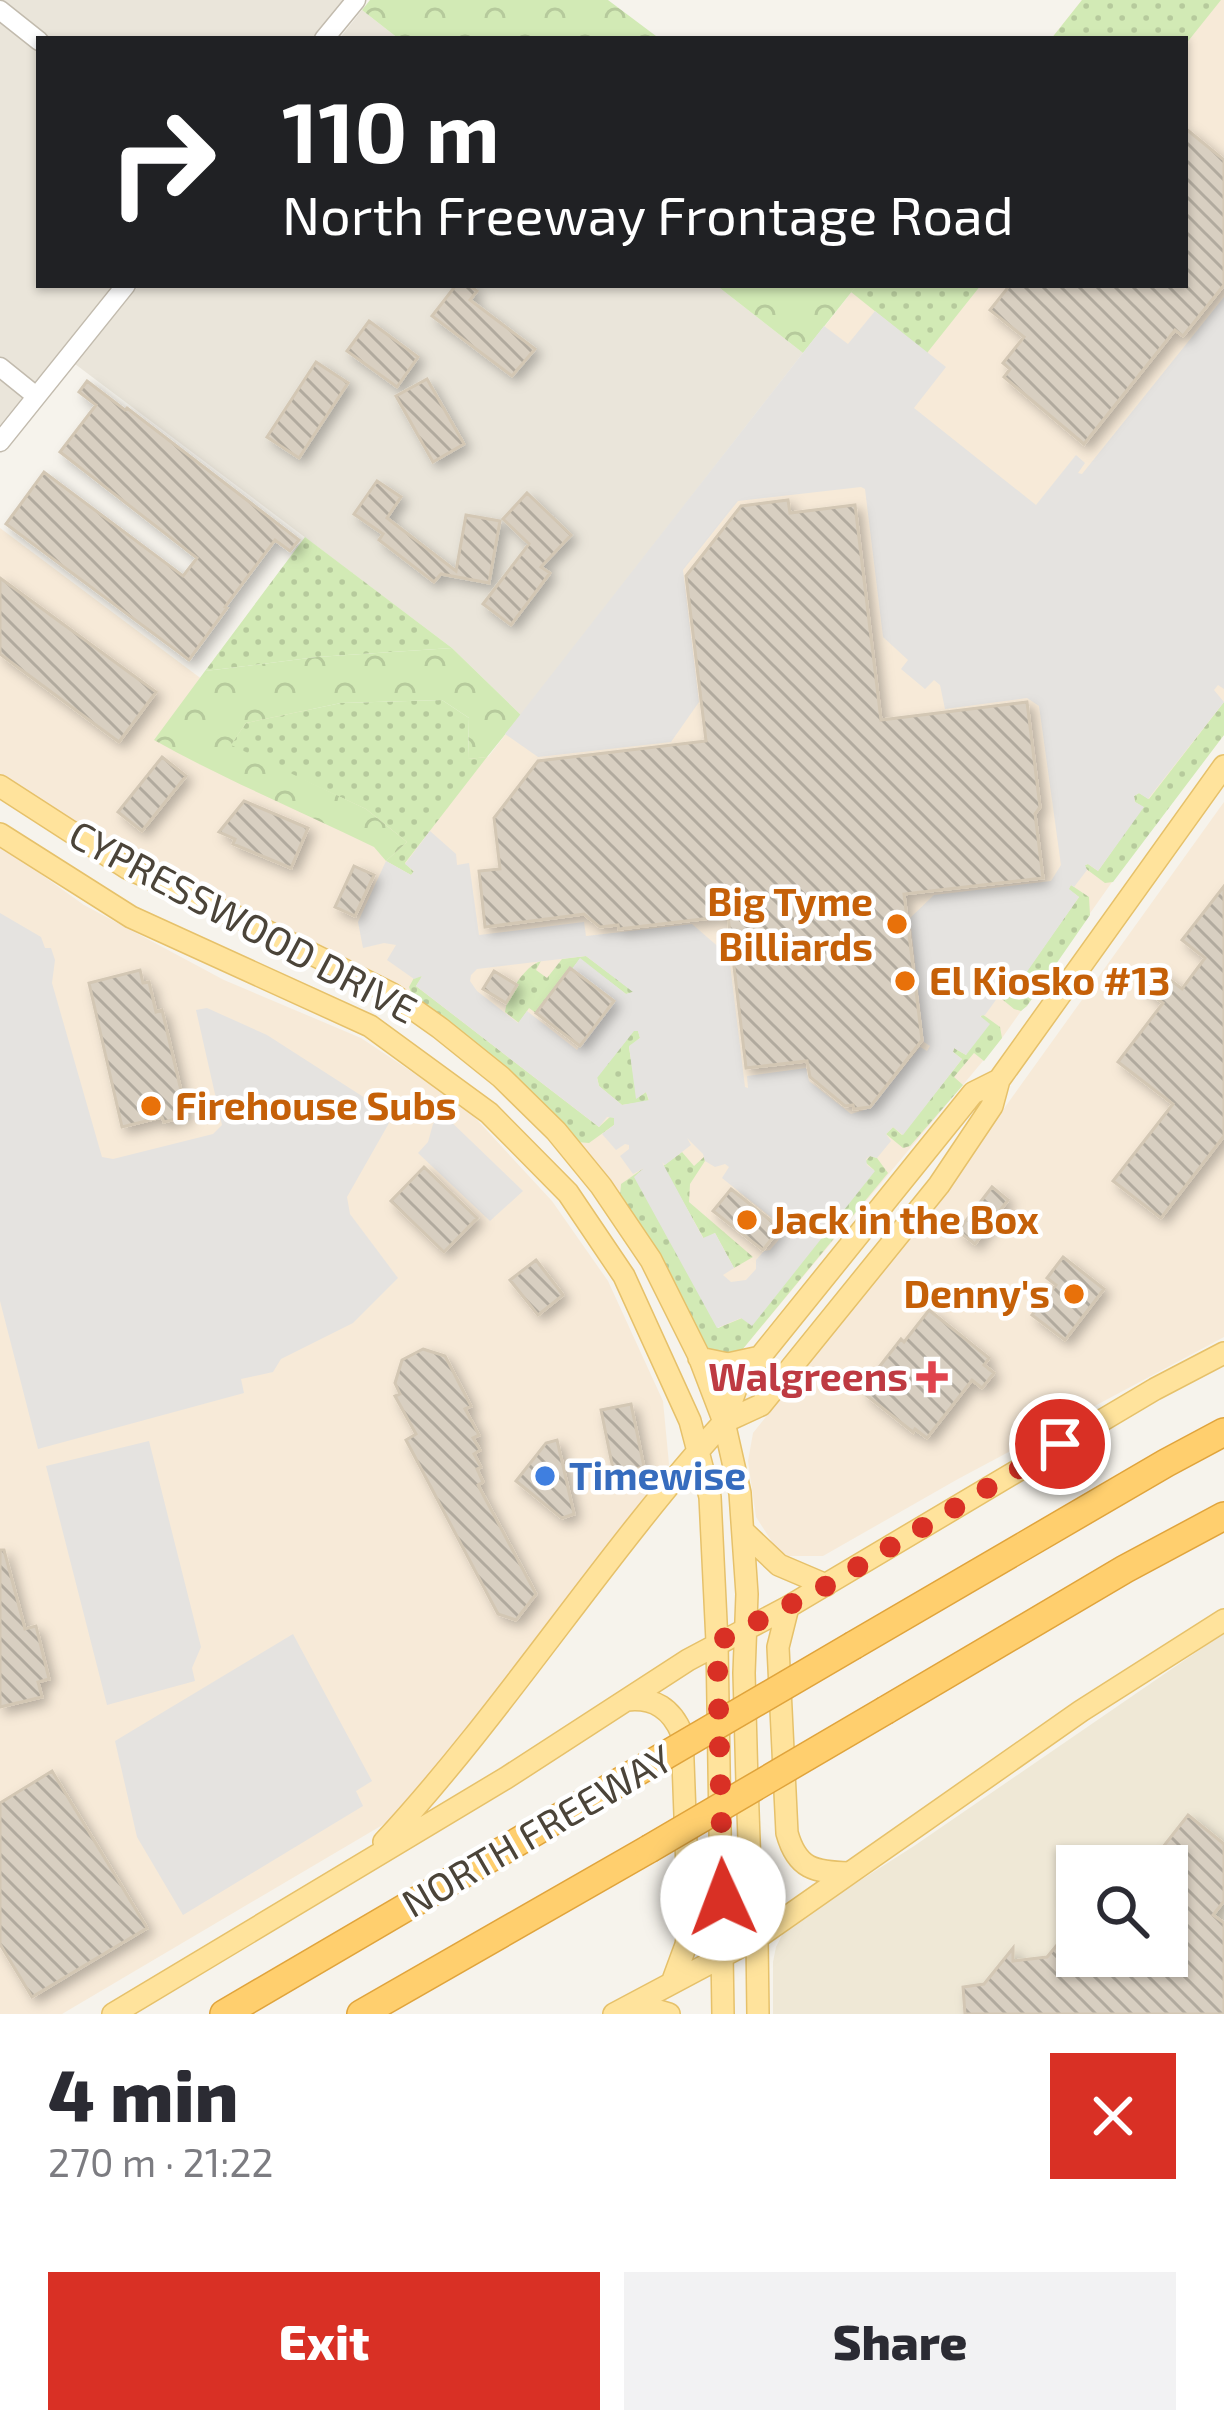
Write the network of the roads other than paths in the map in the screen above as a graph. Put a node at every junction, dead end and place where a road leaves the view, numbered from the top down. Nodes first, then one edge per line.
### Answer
1 (356, 0) edge
2 (0, 10) edge
3 (326, 36) edge
4 (36, 39) edge
5 (124, 288) edge
6 (0, 368) edge
7 (36, 396) junction
8 (0, 442) edge
9 (1224, 766) edge
10 (0, 786) edge
11 (0, 834) edge
12 (127, 868) junction
13 (106, 902) junction
14 (392, 994) junction
15 (370, 1026) junction
16 (998, 1080) junction
17 (1224, 1353) edge
18 (760, 1357) junction
19 (699, 1358) junction
20 (724, 1422) junction
21 (1224, 1432) edge
22 (698, 1450) junction
23 (1224, 1516) edge
24 (744, 1532) junction
25 (826, 1586) junction
26 (788, 1607) junction
27 (1224, 1620) edge
28 (745, 1629) junction
29 (717, 1642) junction
30 (624, 1700) junction
31 (367, 1861) junction
32 (850, 1873) junction
33 (757, 1938) junction
34 (723, 1955) junction
35 (672, 1983) junction
36 (621, 2011) edge
37 (113, 2014) edge
38 (224, 2014) edge
39 (362, 2014) edge
40 (669, 2014) edge
41 (723, 2014) edge
42 (758, 2014) edge

1 - 3 street
2 - 4 street
5 - 7 street
6 - 7 street
7 - 8 street
9 - 16 main road
10 - 12 main road, CYPRESSWOOD DRIVE
11 - 13 main road, CYPRESSWOOD DRIVE
12 - 13 main road
12 - 14 main road, CYPRESSWOOD DRIVE
13 - 15 main road, CYPRESSWOOD DRIVE
14 - 15 main road
14 - 19 main road, CYPRESSWOOD DRIVE
15 - 22 main road, CYPRESSWOOD DRIVE
16 - 18 main road
16 - 20 main road
17 - 25 main road
18 - 19 main road
18 - 20 main road
19 - 20 main road, CYPRESSWOOD DRIVE
20 - 22 main road
20 - 24 main road, CYPRESSWOOD DRIVE
21 - 38 highway, NORTH FREEWAY, bridge
22 - 29 main road, CYPRESSWOOD DRIVE
22 - 31 main road
23 - 39 highway, NORTH FREEWAY, bridge
24 - 25 main road
24 - 28 main road, CYPRESSWOOD DRIVE
25 - 26 main road
26 - 28 main road
26 - 32 main road
27 - 32 main road
28 - 29 main road
28 - 33 main road, CYPRESSWOOD DRIVE
29 - 30 main road
29 - 34 main road, CYPRESSWOOD DRIVE
30 - 31 main road
30 - 35 main road
31 - 37 main road
32 - 33 main road
33 - 34 main road
33 - 42 main road, CYPRESSWOOD DRIVE
34 - 35 main road
34 - 41 main road, CYPRESSWOOD DRIVE
35 - 36 main road
36 - 40 main road

